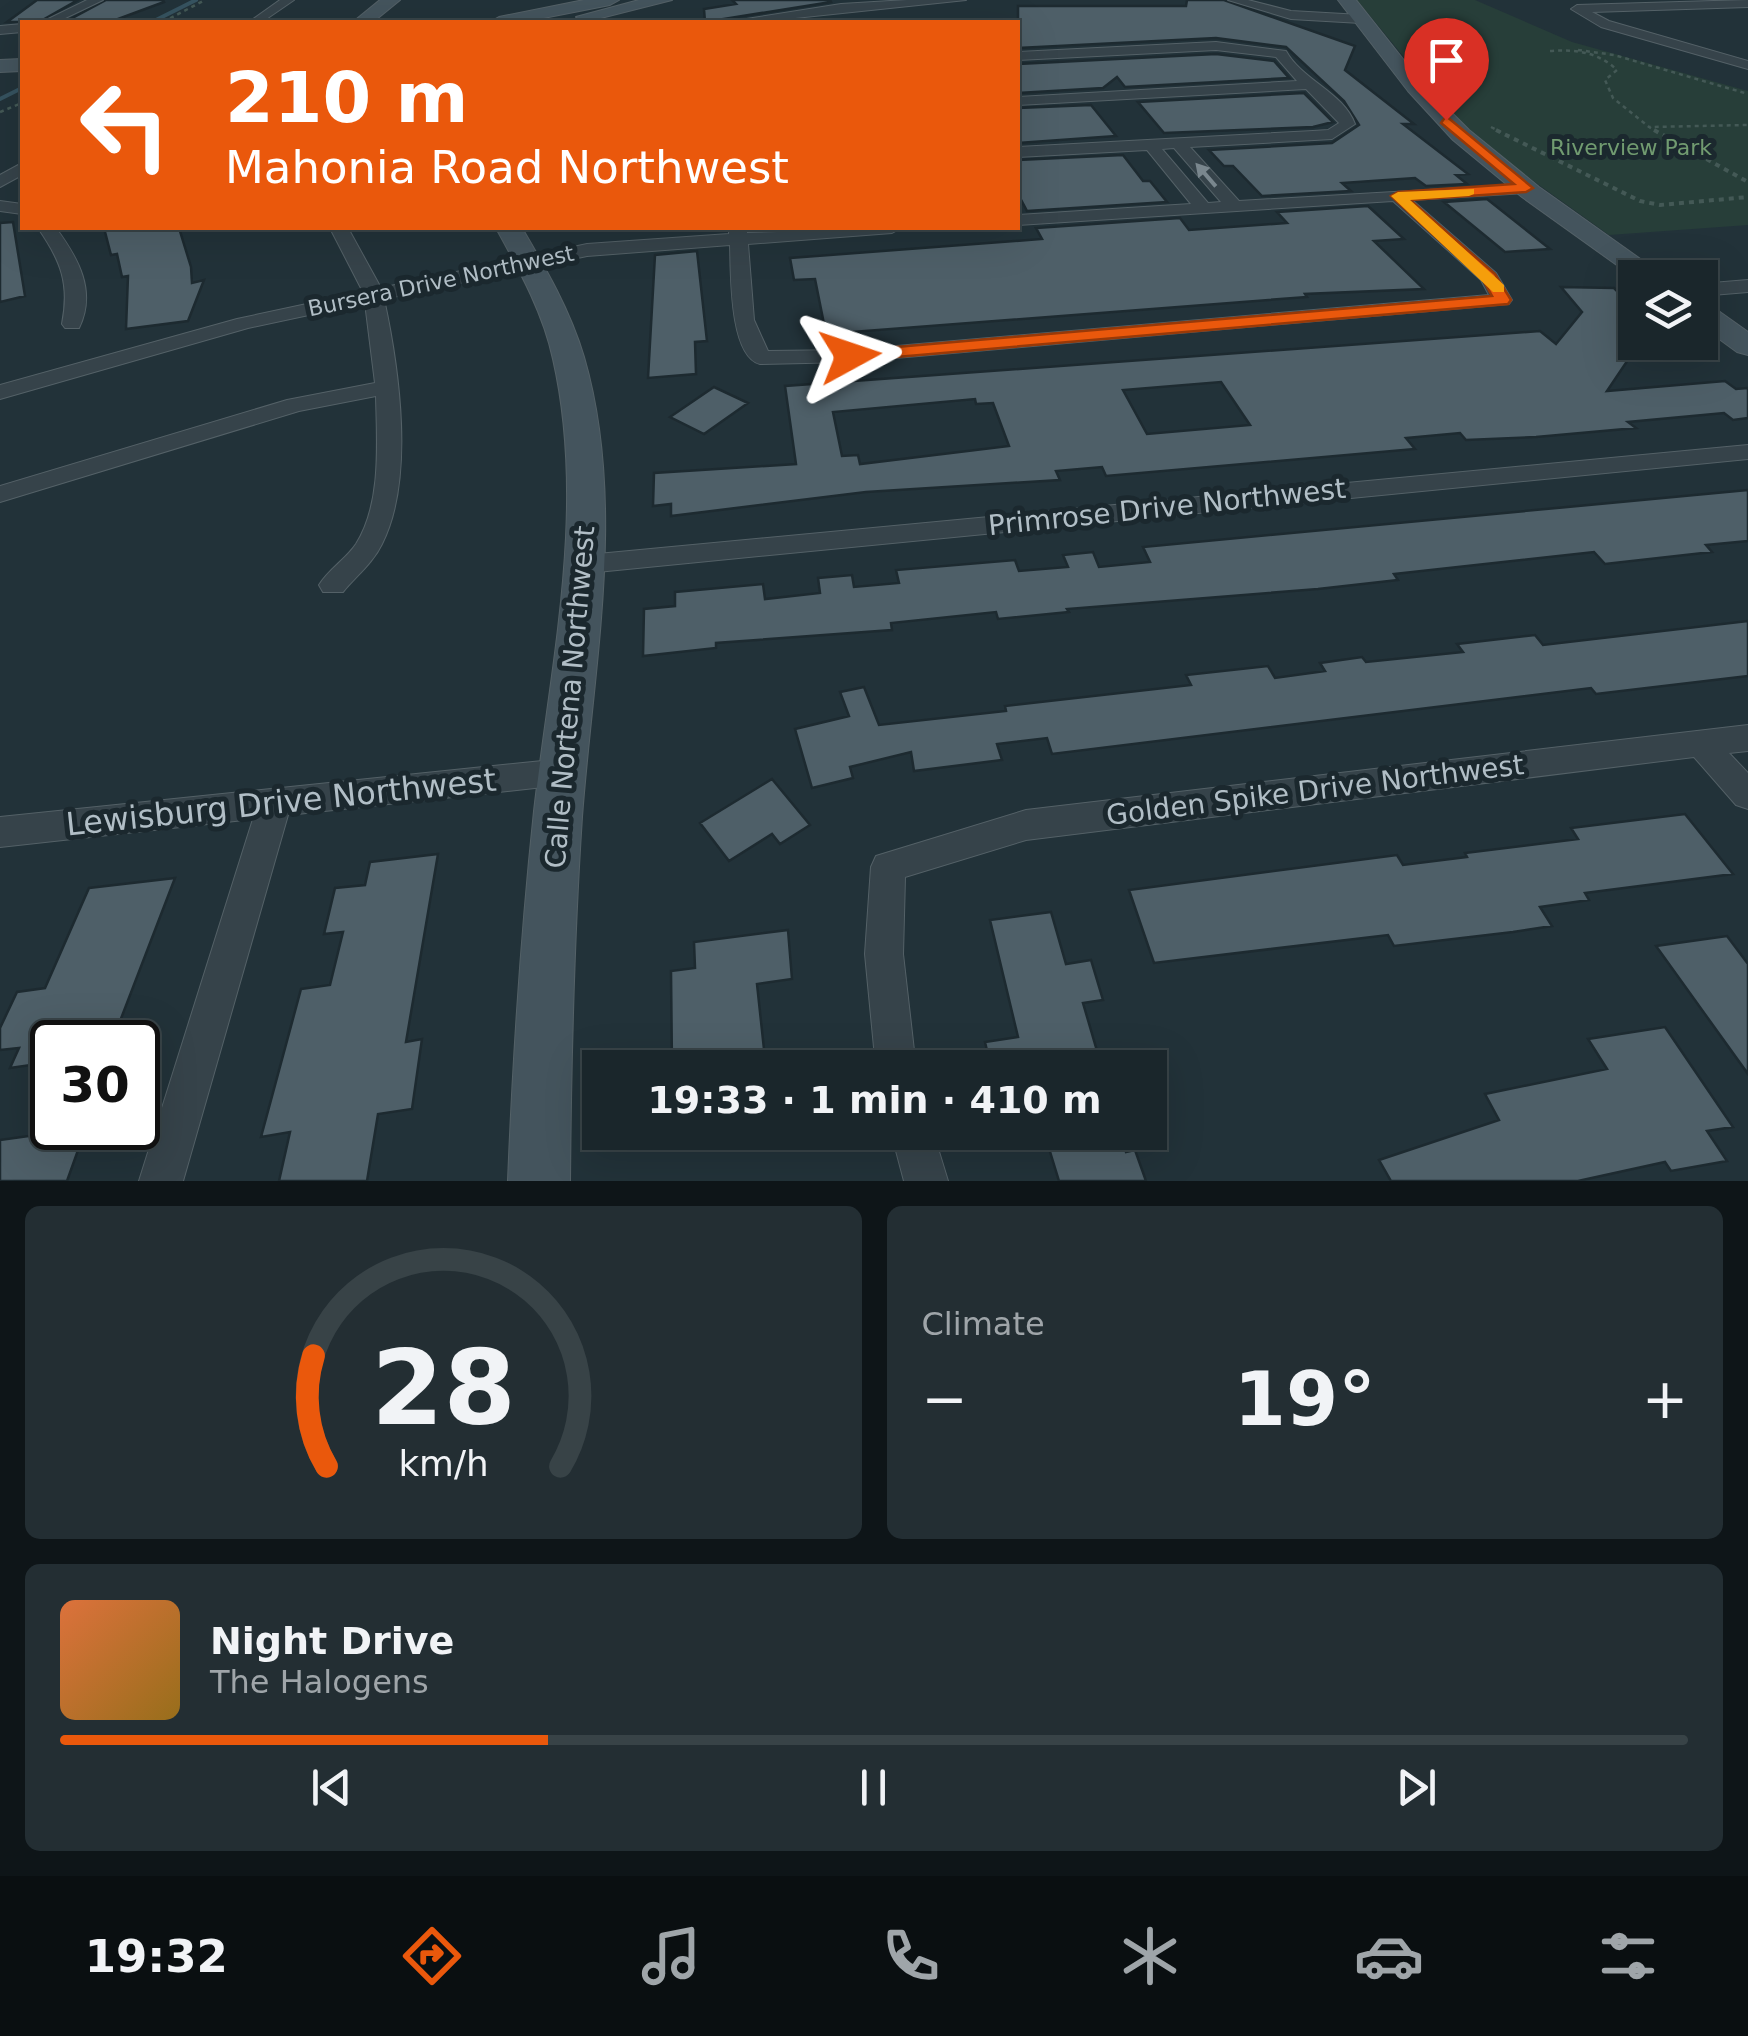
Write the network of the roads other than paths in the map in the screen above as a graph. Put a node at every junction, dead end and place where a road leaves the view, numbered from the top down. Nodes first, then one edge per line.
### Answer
1 (97, 0) edge
2 (288, 0) edge
3 (610, 0) edge
4 (663, 0) edge
5 (960, 0) edge
6 (1234, 0) edge
7 (1748, 4) edge
8 (1354, 9) edge
9 (52, 20) edge
10 (258, 20) edge
11 (509, 20) edge
12 (566, 20) edge
13 (748, 20) edge
14 (1020, 56) edge
15 (1748, 64) edge
16 (1308, 85) junction
17 (1020, 100) edge
18 (1178, 143) junction
19 (1151, 145) junction
20 (1020, 152) edge
21 (1526, 188) junction
22 (1398, 196) junction
23 (1234, 206) junction
24 (1203, 208) junction
25 (1020, 220) edge
26 (48, 230) edge
27 (341, 230) edge
28 (815, 230) edge
29 (738, 232) edge
30 (520, 244) edge
31 (1628, 260) edge
32 (1748, 286) edge
33 (1718, 288) edge
34 (373, 294) junction
35 (72, 324) dead end
36 (1718, 325) edge
37 (1748, 346) edge
38 (388, 386) junction
39 (0, 392) edge
40 (1748, 452) edge
41 (0, 494) edge
42 (586, 564) junction
43 (332, 585) dead end
44 (1748, 738) edge
45 (1700, 743) junction
46 (562, 772) junction
47 (1748, 796) edge
48 (275, 802) junction
49 (0, 832) edge
50 (894, 1050) edge
51 (917, 1150) edge
52 (161, 1181) edge
53 (539, 1181) edge
54 (926, 1181) edge

1 - 9 street
2 - 10 street
3 - 11 street
4 - 12 street
5 - 13 street
6 - 8 street
7 - 15 street
8 - 21 street
14 - 16 street
16 - 17 street
16 - 18 street
18 - 19 street
23 -> 18 street
19 - 20 street
19 - 24 street
21 - 22 street
21 - 31 street
22 - 23 street
22 - 29 street
23 - 24 street
24 - 25 street
26 - 35 street
27 - 34 street
28 - 29 street, Bursera Drive Northwest
29 - 30 street, Bursera Drive Northwest
30 - 34 street, Bursera Drive Northwest
30 - 42 street, Calle Nortena Northwest
32 - 33 street
34 - 38 street
34 - 39 street, Bursera Drive Northwest
36 - 37 street
38 - 41 street
38 - 43 street
40 - 42 street, Primrose Drive Northwest
42 - 46 street, Calle Nortena Northwest
44 - 45 street, Golden Spike Drive Northwest
45 - 47 street
45 - 50 street, Golden Spike Drive Northwest
46 - 48 street, Lewisburg Drive Northwest
46 - 53 street, Calle Nortena Northwest
48 - 49 street, Lewisburg Drive Northwest
48 - 52 street
51 - 54 street

